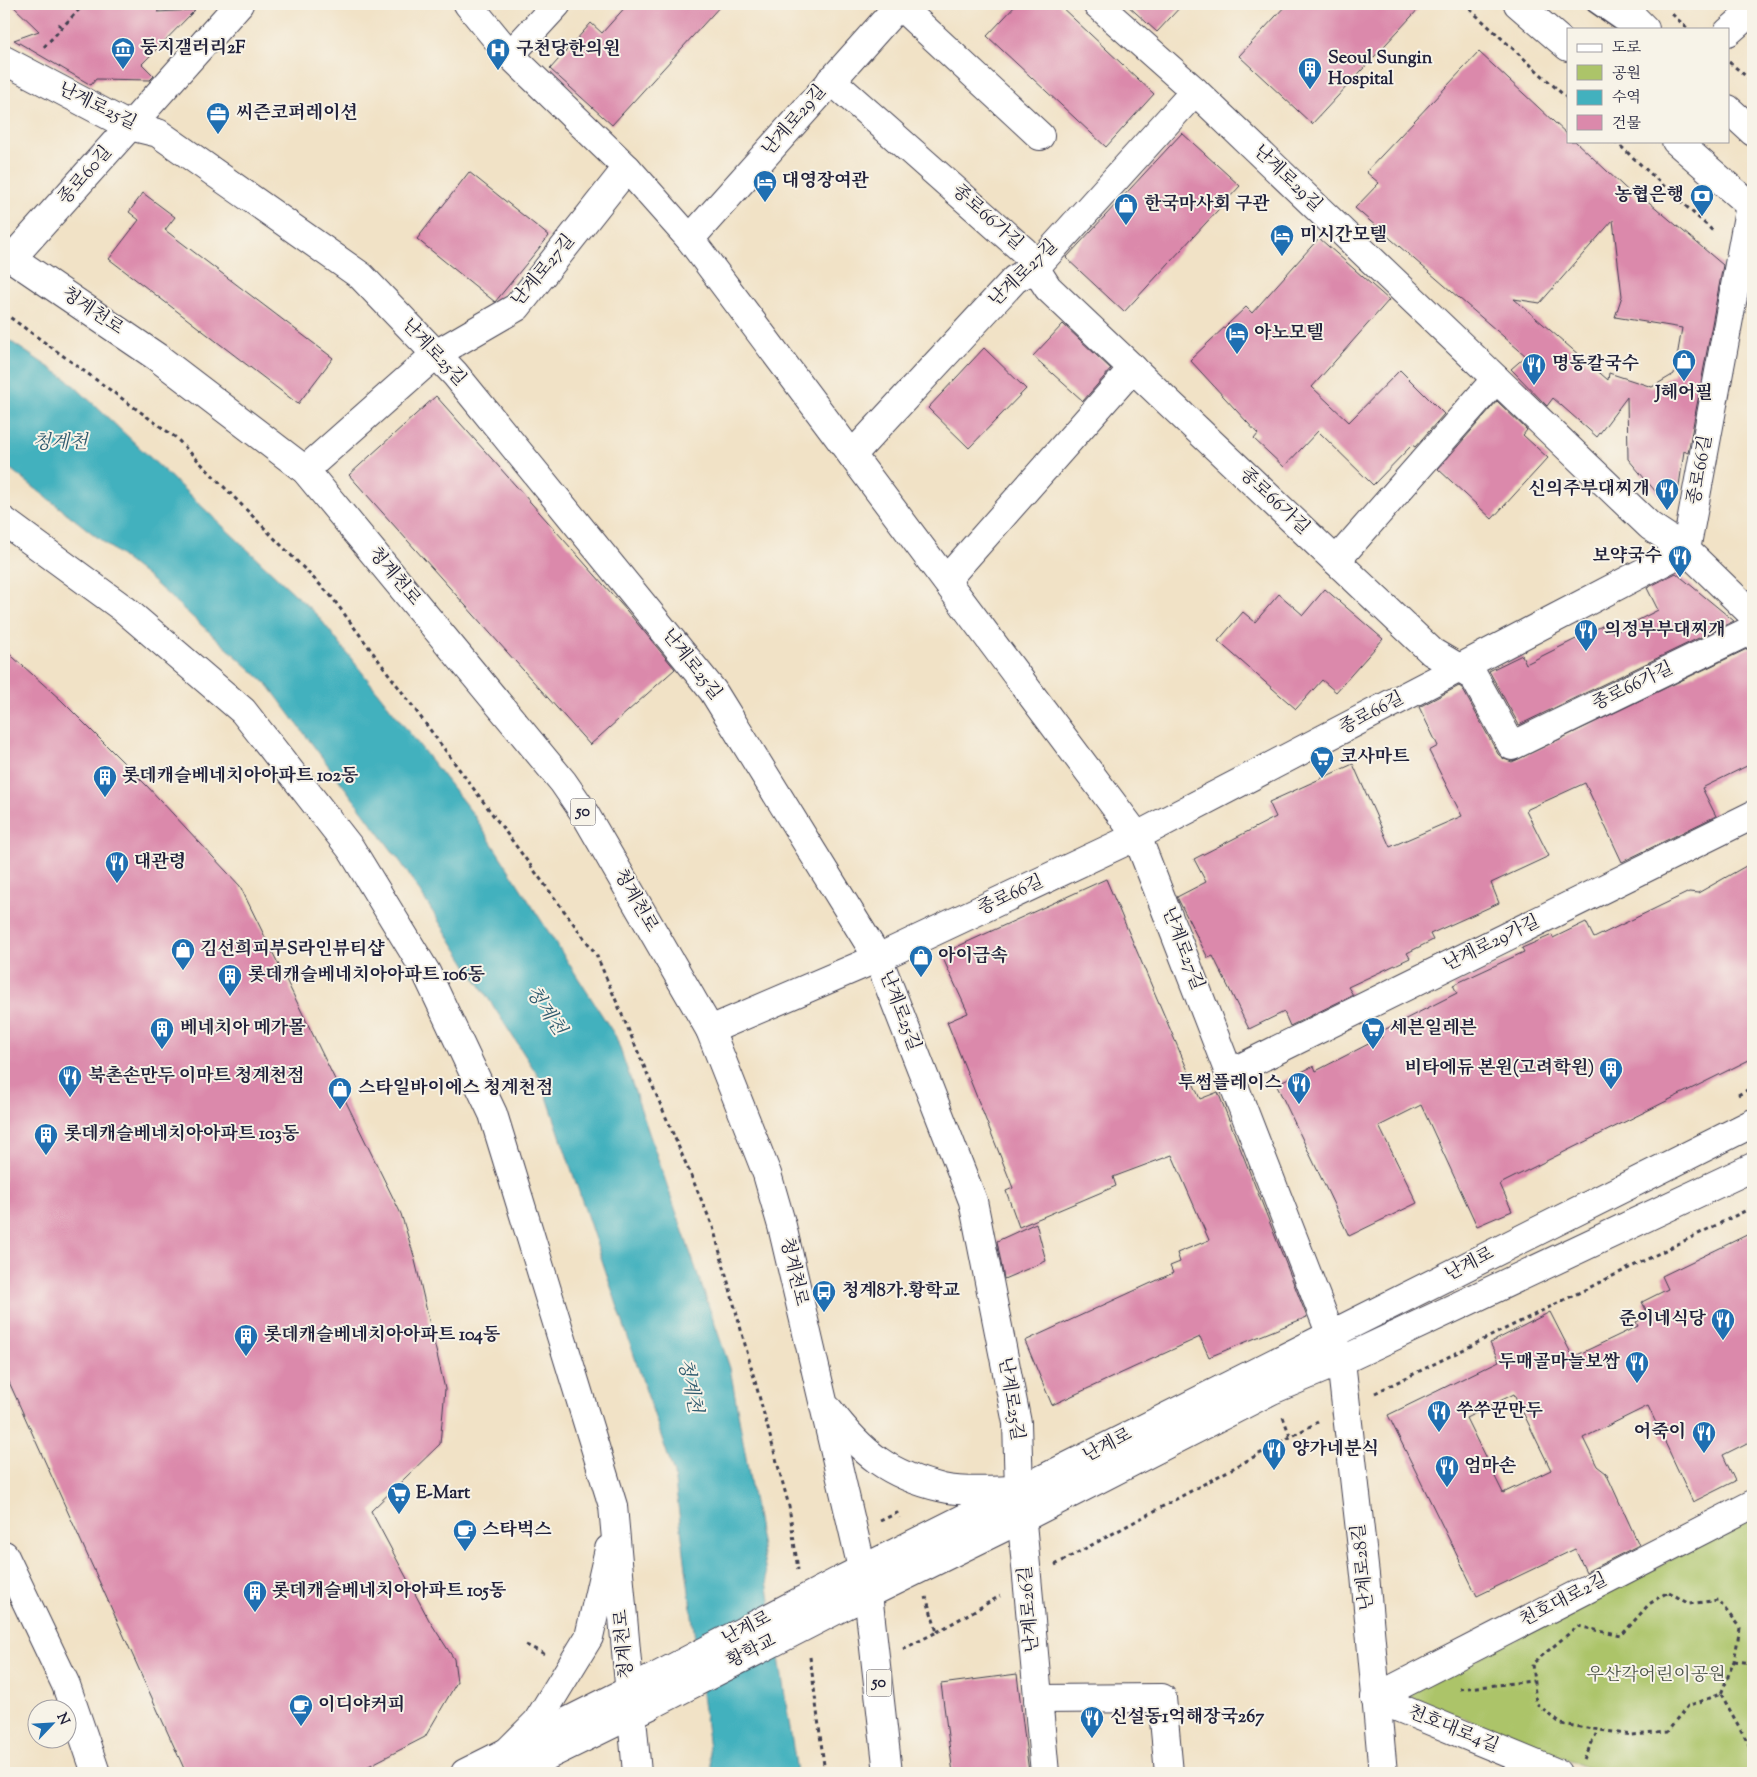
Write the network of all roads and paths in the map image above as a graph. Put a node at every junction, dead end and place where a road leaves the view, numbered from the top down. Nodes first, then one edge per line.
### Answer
1 (84, 4) edge
2 (239, 4) edge
3 (468, 4) edge
4 (557, 4) edge
5 (899, 4) edge
6 (1098, 4) edge
7 (1464, 4) edge
8 (1518, 4) edge
9 (1594, 4) edge
10 (1620, 4) edge
11 (1668, 10) dead end
12 (1753, 10) edge
13 (58, 24) dead end
14 (62, 27) junction
15 (1629, 28) edge
16 (1644, 28) edge
17 (1687, 28) edge
18 (1730, 30) edge
19 (1567, 46) edge
20 (510, 55) junction
21 (1730, 63) edge
22 (14, 65) edge
23 (830, 80) junction
24 (1753, 82) edge
25 (1196, 91) junction
26 (1567, 98) edge
27 (1730, 111) edge
28 (129, 126) junction
29 (1753, 132) edge
30 (1040, 136) dead end
31 (1616, 142) edge
32 (1677, 142) edge
33 (627, 168) junction
34 (1751, 207) edge
35 (690, 239) junction
36 (8, 255) edge
37 (1740, 256) junction
38 (1035, 268) junction
39 (4, 314) edge
40 (436, 354) junction
41 (1133, 368) junction
42 (1496, 379) junction
43 (852, 455) junction
44 (306, 470) junction
45 (4, 521) edge
46 (1686, 550) junction
47 (1336, 561) junction
48 (946, 580) junction
49 (1753, 615) edge
50 (1753, 629) edge
51 (1458, 669) junction
52 (1753, 815) edge
53 (1137, 836) junction
54 (878, 958) junction
55 (710, 1030) junction
56 (1230, 1073) junction
57 (1753, 1123) edge
58 (1753, 1167) edge
59 (1332, 1334) junction
60 (1341, 1361) junction
61 (824, 1404) junction
62 (1019, 1490) junction
63 (1753, 1504) edge
64 (1024, 1518) junction
65 (614, 1523) junction
66 (4, 1555) edge
67 (798, 1571) dead end
68 (854, 1587) junction
69 (810, 1656) dead end
70 (1734, 1661) junction
71 (1753, 1663) edge
72 (1721, 1694) junction
73 (642, 1697) junction
74 (1375, 1698) junction
75 (1038, 1699) junction
76 (1598, 1730) junction
77 (1753, 1752) edge
78 (509, 1763) edge
79 (1569, 1769) edge
80 (96, 1773) edge
81 (465, 1773) edge
82 (637, 1773) edge
83 (825, 1773) edge
84 (888, 1773) edge
85 (1046, 1773) edge
86 (1169, 1773) edge
87 (1383, 1773) edge

1 - 14 path
2 - 28 street, 종로60길
3 - 20 street, 난계로27길
4 - 20 street
5 - 23 street, 난계로29길
5 - 30 street
6 - 25 street, 난계로29길
7 - 26 path
8 - 19 street
9 - 15 lane
10 - 16 street
11 - 17 path
12 - 18 street
13 - 14 path
14 - 22 path
20 - 33 street, 난계로27길
21 - 24 path
22 - 28 street, 난계로25길
23 - 35 street, 난계로29길
23 - 38 street, 종로66가길
25 - 38 street, 난계로27길
25 - 42 street, 난계로29길
27 - 29 street
28 - 36 street, 종로60길
28 - 40 street, 난계로25길
31 - 37 path
32 - 34 street
33 - 35 street, 난계로27길
33 - 40 street, 난계로27길
34 - 37 street, 종로66길
35 - 43 street, 난계로27길
36 - 44 street, 청계천로 / 50
37 - 46 street, 종로66길
38 - 41 street, 종로66가길
38 - 43 street, 난계로27길
39 - 67 path
40 - 44 street, 난계로27길
40 - 54 street, 난계로25길
41 - 47 street, 종로66가길
41 - 48 street
42 - 46 street, 난계로29길
42 - 47 street
43 - 48 street, 난계로27길
44 - 55 street, 청계천로 / 50
45 - 65 street, 청계천로
46 - 49 street, 난계로29길
46 - 51 street, 종로66길
47 - 51 street, 종로66가길
48 - 53 street, 난계로27길
50 - 51 street, 종로66가길
51 - 53 street, 종로66길
52 - 56 street, 난계로29가길
53 - 54 street, 종로66길
53 - 56 street, 난계로27길
54 - 55 street, 종로66길
54 - 62 street, 난계로25길
55 - 61 street, 청계천로 / 50
56 - 59 street, 난계로27길
57 - 59 street, 난계로
58 - 60 street, 난계로
59 - 60 street, 난계로27길
59 - 62 street, 난계로
60 - 64 street, 난계로
60 - 74 street, 난계로28길
61 - 62 street
61 - 68 street, 청계천로 / 50
62 - 64 street, 난계로25길
62 - 68 street, 난계로
63 - 74 street, 천호대로2길
64 - 68 street, 난계로
64 - 75 street, 난계로26길
65 - 73 street, 청계천로
65 - 78 street
66 - 80 street
68 - 73 street, 황학교, bridge
68 - 84 street, 청계천로 / 50
69 - 83 path
70 - 71 path
70 - 72 path
70 - 76 path
72 - 76 path
72 - 77 path
73 - 78 street
73 - 82 street, 청계천로
74 - 79 street, 천호대로4길
74 - 87 street, 난계로28길
75 - 85 street, 난계로26길
75 - 86 street
76 - 79 path
78 - 81 street

